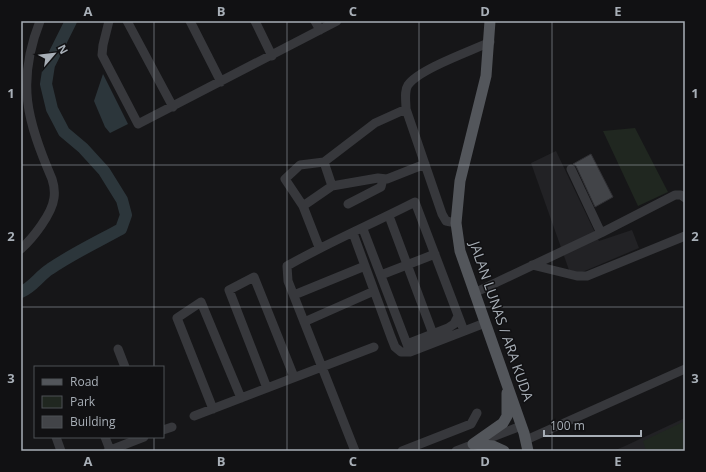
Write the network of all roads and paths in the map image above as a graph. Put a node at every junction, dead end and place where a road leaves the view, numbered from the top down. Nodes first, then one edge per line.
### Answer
1 (40, 21) edge
2 (109, 21) edge
3 (127, 21) edge
4 (190, 21) edge
5 (255, 21) edge
6 (315, 21) edge
7 (337, 21) edge
8 (490, 21) edge
9 (320, 30) junction
10 (490, 42) junction
11 (272, 56) junction
12 (221, 82) junction
13 (173, 108) junction
14 (406, 109) junction
15 (324, 162) junction
16 (424, 164) junction
17 (571, 169) dead end
18 (383, 179) junction
19 (332, 186) junction
20 (685, 198) edge
21 (348, 204) dead end
22 (303, 206) junction
23 (388, 216) junction
24 (456, 223) junction
25 (363, 229) junction
26 (353, 233) junction
27 (601, 233) junction
28 (685, 236) edge
29 (320, 247) junction
30 (21, 249) edge
31 (434, 254) junction
32 (407, 265) junction
33 (365, 266) junction
34 (532, 266) junction
35 (381, 275) junction
36 (374, 291) junction
37 (474, 292) junction
38 (294, 295) junction
39 (458, 316) junction
40 (304, 322) junction
41 (485, 323) junction
42 (464, 331) junction
43 (433, 334) junction
44 (374, 346) dead end
45 (408, 348) junction
46 (118, 349) dead end
47 (125, 366) edge
48 (322, 366) junction
49 (685, 369) edge
50 (294, 377) junction
51 (506, 381) junction
52 (267, 388) junction
53 (241, 398) junction
54 (213, 409) junction
55 (477, 412) dead end
56 (194, 416) dead end
57 (522, 426) junction
58 (56, 438) edge
59 (105, 438) edge
60 (141, 438) edge
61 (473, 444) junction
62 (527, 446) edge
63 (109, 450) edge
64 (61, 451) edge
65 (355, 451) edge
66 (402, 451) edge
67 (456, 451) edge
68 (504, 451) edge

1 - 30 street
2 - 13 street
3 - 13 street
4 - 12 street
5 - 11 street
6 - 9 street
7 - 9 street
8 - 10 main road, JALAN LUNAS / ARA KUDA
9 - 11 street
10 - 14 street
10 - 24 main road, JALAN LUNAS / ARA KUDA
11 - 12 street
12 - 13 street
14 - 15 street
14 - 16 street
15 - 19 street
15 - 22 street
16 - 18 street
16 - 24 street
17 - 27 street
18 - 19 street
18 - 21 street
19 - 22 street
20 - 27 street
22 - 29 street
23 - 25 street
23 - 31 street
23 - 32 street
24 - 37 main road, JALAN LUNAS / ARA KUDA
25 - 26 street
25 - 35 street
26 - 29 street
26 - 33 street
27 - 34 street
28 - 34 street
29 - 38 street
31 - 32 street
31 - 39 street
32 - 35 street
32 - 43 street
33 - 36 street
33 - 38 street
34 - 37 street
35 - 45 street
36 - 40 street
36 - 45 street
37 - 41 main road, JALAN LUNAS / ARA KUDA
38 - 40 street
39 - 42 street
39 - 43 street
40 - 48 street
41 - 42 street
41 - 51 main road, JALAN LUNAS / ARA KUDA
42 - 45 street
43 - 45 street
44 - 48 street
46 - 47 street
48 - 50 street
48 - 65 street
49 - 62 street
50 - 52 street
50 - 52 street
51 - 57 main road, JALAN LUNAS / ARA KUDA
51 - 61 main road
52 - 53 street
53 - 54 street
53 - 54 street
54 - 56 street
55 - 66 street
57 - 61 street
57 - 62 main road, JALAN LUNAS / ARA KUDA
58 - 64 street
59 - 63 street
60 - 63 street
61 - 67 street
61 - 68 main road

